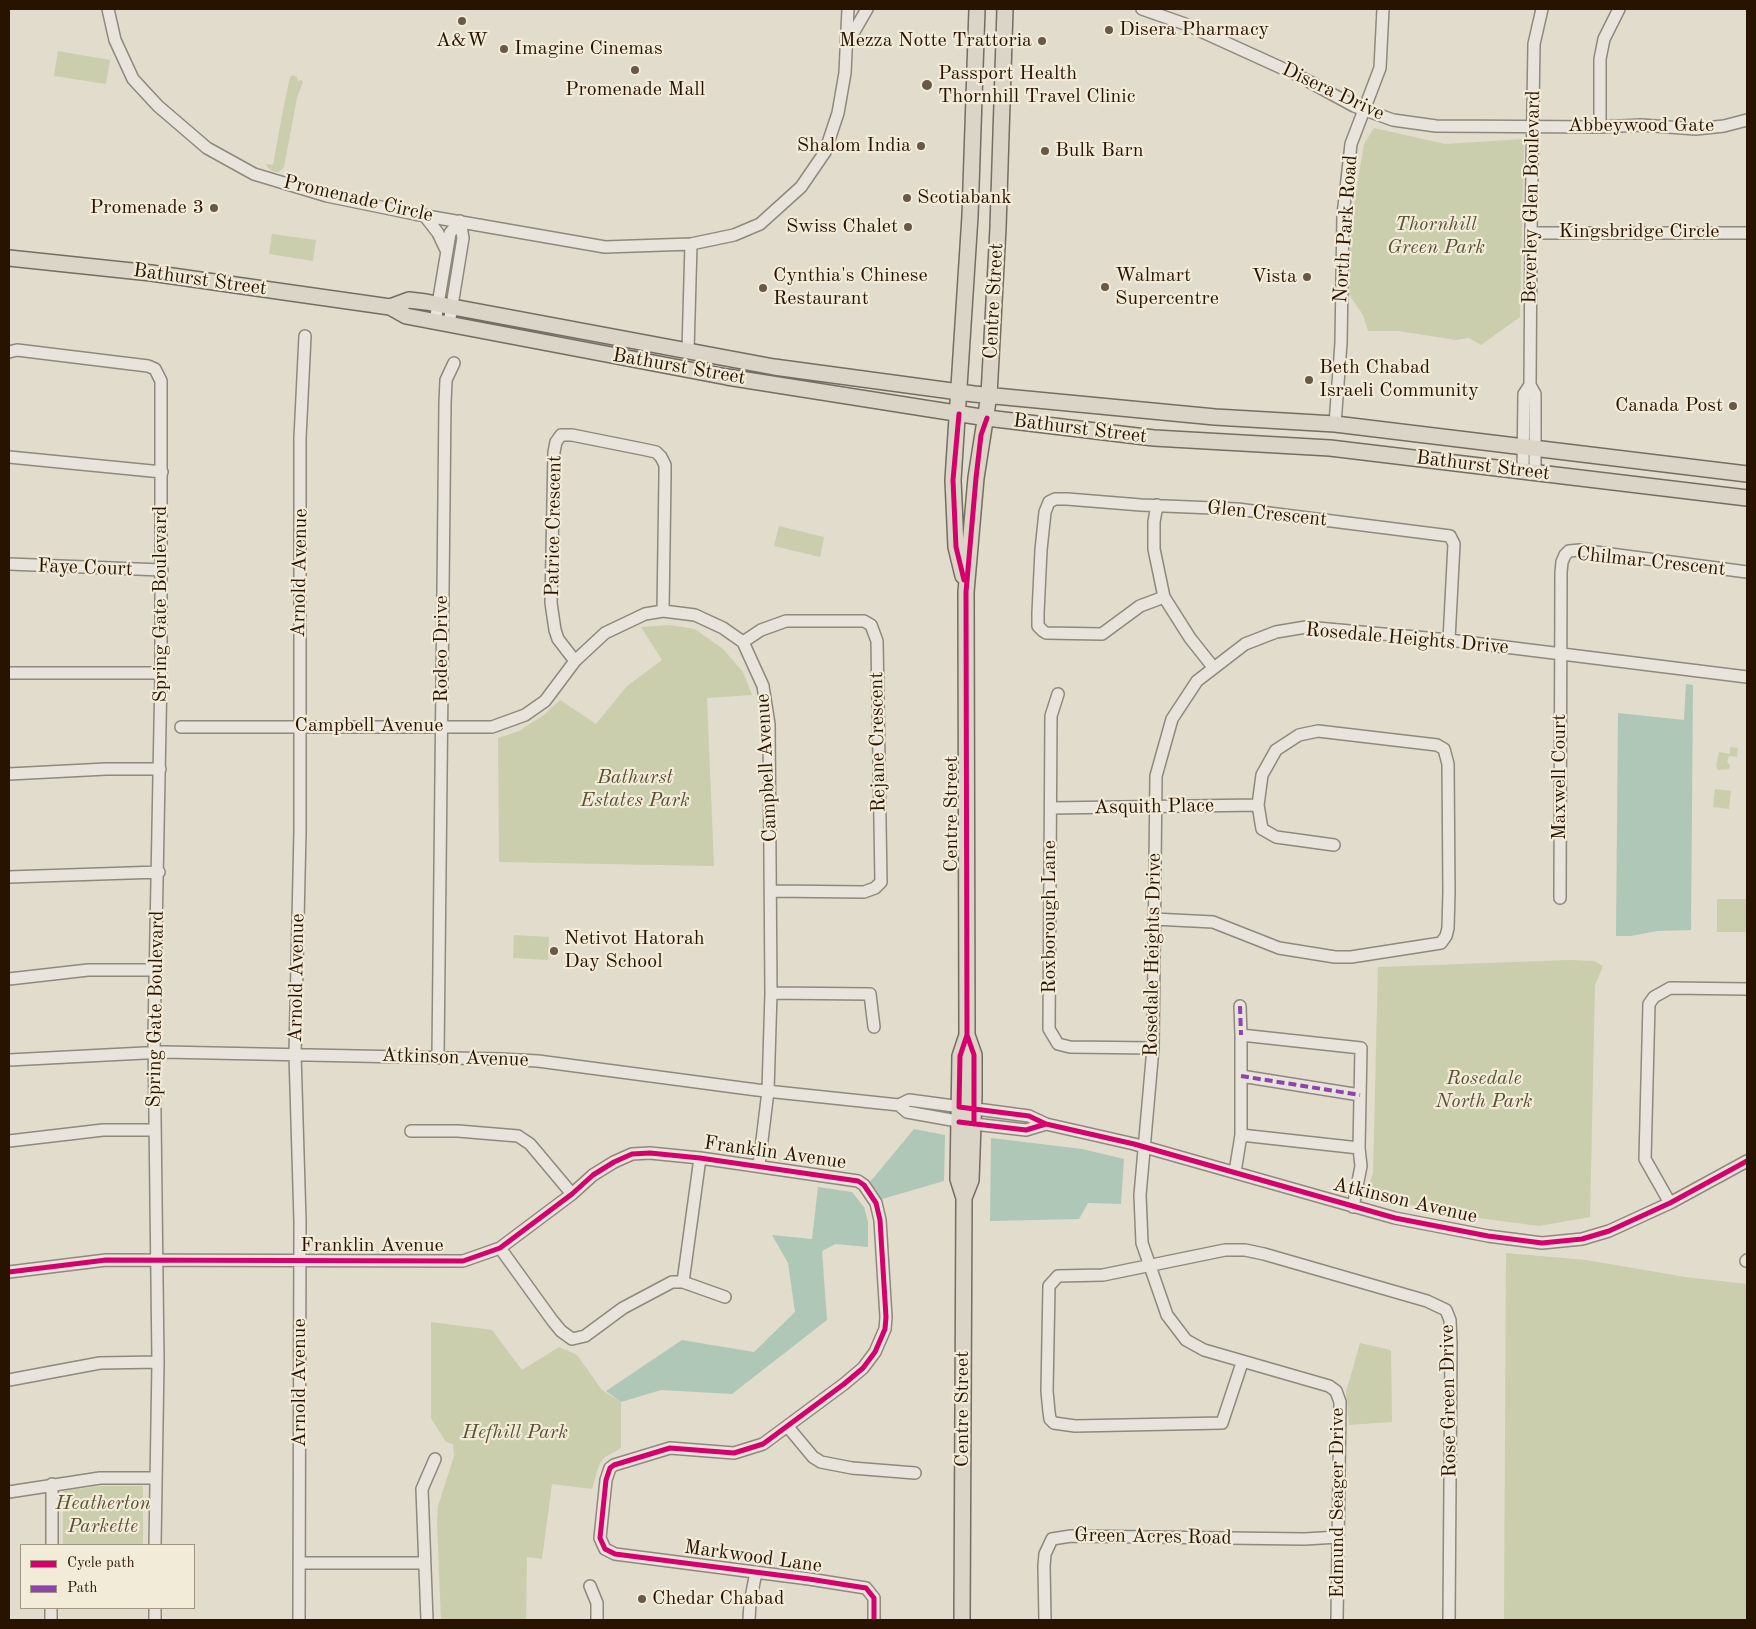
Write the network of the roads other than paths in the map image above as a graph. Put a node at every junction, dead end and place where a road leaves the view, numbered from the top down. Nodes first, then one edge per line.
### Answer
1 (108, 9) edge
2 (848, 9) edge
3 (867, 9) edge
4 (977, 9) edge
5 (1005, 9) edge
6 (1142, 9) edge
7 (1384, 9) edge
8 (1542, 9) edge
9 (1619, 9) edge
10 (847, 44) junction
11 (1364, 109) junction
12 (1747, 120) edge
13 (1534, 126) junction
14 (1600, 127) junction
15 (424, 215) junction
16 (460, 221) junction
17 (1532, 233) junction
18 (1747, 233) edge
19 (691, 244) junction
20 (447, 252) junction
21 (9, 258) edge
22 (445, 305) junction
23 (390, 307) junction
24 (442, 323) junction
25 (305, 336) dead end
26 (688, 351) junction
27 (9, 352) edge
28 (454, 363) dead end
29 (961, 392) junction
30 (989, 395) junction
31 (959, 414) junction
32 (987, 418) junction
33 (1335, 424) junction
34 (1530, 448) junction
35 (9, 457) edge
36 (1529, 471) junction
37 (162, 472) junction
38 (1747, 474) edge
39 (1747, 498) edge
40 (1156, 506) junction
41 (9, 564) edge
42 (162, 570) junction
43 (1747, 572) edge
44 (966, 592) junction
45 (1164, 597) junction
46 (663, 611) junction
47 (1449, 640) junction
48 (742, 642) junction
49 (1560, 655) junction
50 (576, 661) junction
51 (1213, 667) junction
52 (9, 673) edge
53 (161, 673) junction
54 (1747, 677) edge
55 (1058, 694) dead end
56 (300, 726) junction
57 (442, 726) junction
58 (181, 727) dead end
59 (160, 769) junction
60 (9, 774) edge
61 (1258, 805) junction
62 (1051, 808) junction
63 (1155, 808) junction
64 (1334, 845) dead end
65 (159, 872) junction
66 (9, 877) edge
67 (771, 891) junction
68 (1560, 898) dead end
69 (1154, 919) junction
70 (155, 970) junction
71 (9, 979) edge
72 (1747, 989) edge
73 (772, 993) junction
74 (1240, 1006) dead end
75 (874, 1026) dead end
76 (1241, 1035) junction
77 (1153, 1048) junction
78 (154, 1052) junction
79 (295, 1054) junction
80 (438, 1056) junction
81 (9, 1060) edge
82 (1241, 1076) junction
83 (768, 1091) junction
84 (1360, 1095) junction
85 (966, 1116) junction
86 (154, 1130) junction
87 (411, 1132) dead end
88 (1241, 1135) junction
89 (9, 1141) edge
90 (1145, 1147) junction
91 (1359, 1148) junction
92 (700, 1158) junction
93 (1747, 1161) edge
94 (759, 1165) junction
95 (1235, 1172) junction
96 (572, 1194) junction
97 (1670, 1204) junction
98 (1354, 1207) junction
99 (500, 1248) junction
100 (300, 1261) junction
101 (156, 1262) junction
102 (1149, 1266) junction
103 (9, 1272) edge
104 (683, 1282) junction
105 (725, 1297) dead end
106 (158, 1362) junction
107 (1242, 1363) junction
108 (9, 1380) edge
109 (788, 1427) junction
110 (435, 1459) dead end
111 (915, 1473) dead end
112 (156, 1478) junction
113 (52, 1484) junction
114 (9, 1492) edge
115 (1338, 1538) junction
116 (52, 1544) edge
117 (155, 1544) edge
118 (603, 1547) joint
119 (299, 1563) junction
120 (424, 1563) junction
121 (756, 1572) junction
122 (590, 1586) dead end
123 (298, 1620) edge
124 (427, 1620) edge
125 (597, 1620) edge
126 (749, 1620) edge
127 (874, 1620) edge
128 (962, 1620) edge
129 (1045, 1620) edge
130 (1337, 1620) edge
131 (1449, 1620) edge

1 - 15 street, Promenade Circle
2 - 10 street, Promenade Circle
3 - 10 street
4 - 29 main road, Centre Street
5 - 30 main road, Centre Street
6 - 11 street, Disera Drive
7 - 11 street, North Park Road
8 - 13 street, Beverley Glen Boulevard
9 - 14 street
10 - 19 street, Promenade Circle
11 - 13 street, Disera Drive
11 - 33 street, North Park Road
12 - 14 street, Abbeywood Gate
13 - 14 street, Abbeywood Gate
13 - 17 street, Beverley Glen Boulevard
15 - 16 street, Promenade Circle
15 - 20 street
16 - 19 street, Promenade Circle
16 - 20 street
16 - 22 street
17 - 18 street, Kingsbridge Circle
17 - 34 street, Beverley Glen Boulevard
19 - 26 street
20 - 22 street
21 - 23 main road, Bathurst Street
22 - 23 main road, Bathurst Street
22 - 24 street
22 - 26 main road, Bathurst Street
23 - 24 main road, Bathurst Street
24 - 31 main road, Bathurst Street
25 - 56 street, Arnold Avenue
26 - 29 main road, Bathurst Street
27 - 37 street, Spring Gate Boulevard
28 - 57 street, Rodeo Drive
29 - 30 main road, Bathurst Street
29 - 31 main road, Centre Street
30 - 32 main road, Centre Street
30 - 33 main road, Bathurst Street
31 - 32 main road, Bathurst Street
31 - 44 main road, Centre Street
32 - 36 main road, Bathurst Street
32 - 44 main road, Centre Street
33 - 34 main road, Bathurst Street
34 - 36 street, Beverley Glen Boulevard
34 - 38 main road, Bathurst Street
35 - 37 street
36 - 39 main road, Bathurst Street
37 - 42 street, Spring Gate Boulevard
40 - 45 street
40 - 45 street
40 - 47 street, Glen Crescent
41 - 42 street, Faye Court
42 - 53 street, Spring Gate Boulevard
43 - 49 street, Chilmar Crescent
44 - 85 main road, Centre Street
45 - 51 street
46 - 48 street, Campbell Avenue
46 - 50 street, Campbell Avenue
46 - 50 street, Patrice Crescent
47 - 49 street, Rosedale Heights Drive
47 - 51 street, Rosedale Heights Drive
48 - 67 street, Campbell Avenue
48 - 67 street, Rejane Crescent
49 - 54 street, Rosedale Heights Drive
49 - 68 street, Maxwell Court
50 - 57 street, Campbell Avenue
51 - 63 street, Rosedale Heights Drive
52 - 53 street
53 - 59 street, Spring Gate Boulevard
55 - 62 street, Roxborough Lane
56 - 57 street, Campbell Avenue
56 - 58 street, Campbell Avenue
56 - 79 street, Arnold Avenue
57 - 80 street, Rodeo Drive
59 - 60 street
59 - 65 street, Spring Gate Boulevard
61 - 63 street, Asquith Place
61 - 64 street
61 - 69 street
62 - 63 street, Asquith Place
62 - 77 street, Roxborough Lane
63 - 69 street, Rosedale Heights Drive
65 - 66 street
65 - 70 street, Spring Gate Boulevard
67 - 73 street, Campbell Avenue
69 - 77 street, Rosedale Heights Drive
70 - 71 street
70 - 78 street, Spring Gate Boulevard
72 - 97 street
73 - 75 street
73 - 83 street, Campbell Avenue
74 - 76 street
76 - 82 street
76 - 84 street
77 - 90 street, Rosedale Heights Drive
78 - 79 street, Atkinson Avenue
78 - 81 street, Atkinson Avenue
78 - 86 street, Spring Gate Boulevard
79 - 80 street, Atkinson Avenue
79 - 100 street, Arnold Avenue
80 - 83 street, Atkinson Avenue
82 - 84 street
82 - 88 street
83 - 85 street, Atkinson Avenue
83 - 94 street, Campbell Avenue
84 - 91 street
85 - 90 street, Atkinson Avenue
85 - 128 main road, Centre Street
86 - 89 street
86 - 101 street, Spring Gate Boulevard
87 - 96 street
88 - 91 street
88 - 95 street
90 - 95 street, Atkinson Avenue
90 - 102 street, Edmund Seager Drive
91 - 98 street
92 - 94 street, Franklin Avenue
92 - 96 street, Franklin Avenue
92 - 104 street
93 - 97 street, Atkinson Avenue
94 - 109 street, Franklin Avenue
95 - 98 street, Atkinson Avenue
96 - 99 street, Franklin Avenue
97 - 98 street, Atkinson Avenue
99 - 100 street, Franklin Avenue
99 - 104 street
100 - 101 street, Franklin Avenue
100 - 119 street, Arnold Avenue
101 - 103 street, Franklin Avenue
101 - 106 street, Spring Gate Boulevard
102 - 107 street, Edmund Seager Drive
102 - 107 street
102 - 131 street, Rose Green Drive
104 - 105 street
106 - 108 street
106 - 112 street, Spring Gate Boulevard
107 - 115 street, Edmund Seager Drive
109 - 111 street
109 - 118 street, Franklin Avenue
110 - 120 street
112 - 113 street
112 - 117 street, Spring Gate Boulevard
113 - 114 street
113 - 116 street
115 - 129 street, Green Acres Road
115 - 130 street, Edmund Seager Drive
118 - 121 street, Markwood Lane
119 - 120 street
119 - 123 street, Arnold Avenue
120 - 124 street
121 - 126 street
121 - 127 street, Markwood Lane
122 - 125 street

